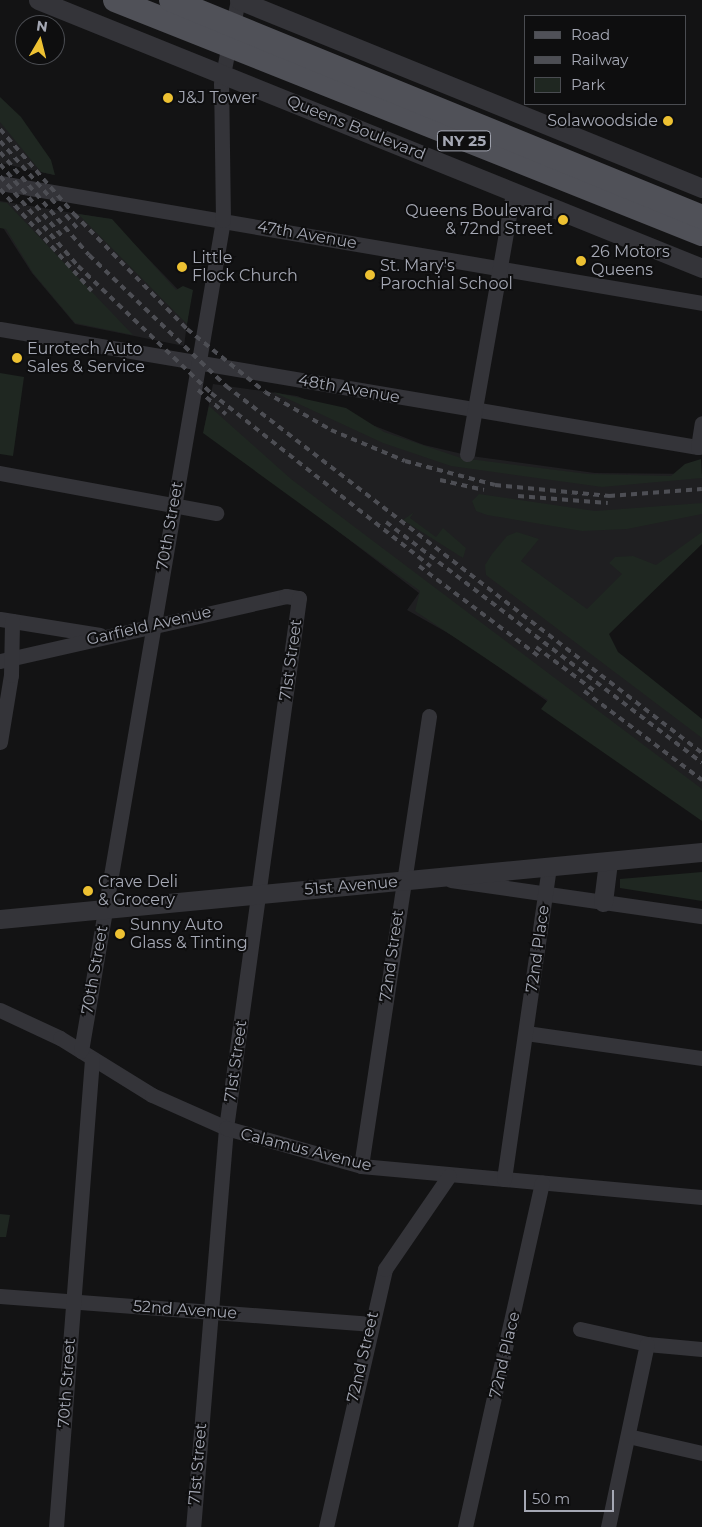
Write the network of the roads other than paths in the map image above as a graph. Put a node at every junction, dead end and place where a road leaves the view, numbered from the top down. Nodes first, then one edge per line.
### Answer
1 (38, 0) edge
2 (115, 0) edge
3 (171, 0) edge
4 (239, 0) edge
5 (230, 35) junction
6 (222, 74) junction
7 (0, 183) edge
8 (702, 188) edge
9 (513, 192) junction
10 (702, 216) edge
11 (223, 220) junction
12 (702, 234) edge
13 (500, 268) junction
14 (702, 268) edge
15 (702, 303) edge
16 (0, 329) edge
17 (199, 363) junction
18 (474, 411) junction
19 (702, 423) edge
20 (467, 454) dead end
21 (0, 473) edge
22 (174, 503) junction
23 (216, 513) dead end
24 (299, 598) joint
25 (6, 620) edge
26 (152, 625) junction
27 (108, 636) junction
28 (6, 660) edge
29 (429, 716) dead end
30 (0, 742) edge
31 (702, 852) edge
32 (608, 862) junction
33 (549, 867) junction
34 (439, 878) junction
35 (404, 881) junction
36 (260, 894) junction
37 (545, 896) junction
38 (603, 902) junction
39 (105, 909) junction
40 (702, 916) edge
41 (0, 919) edge
42 (0, 1010) edge
43 (526, 1033) junction
44 (86, 1055) junction
45 (702, 1058) edge
46 (226, 1128) junction
47 (361, 1166) junction
48 (448, 1176) junction
49 (504, 1179) junction
50 (542, 1183) junction
51 (702, 1197) edge
52 (0, 1296) edge
53 (73, 1302) junction
54 (210, 1312) junction
55 (369, 1324) junction
56 (580, 1329) dead end
57 (647, 1344) junction
58 (702, 1349) edge
59 (628, 1436) junction
60 (702, 1453) edge
61 (56, 1527) edge
62 (193, 1527) edge
63 (326, 1527) edge
64 (465, 1527) edge
65 (608, 1527) edge

1 - 6 street, Queens Boulevard
2 - 5 main road, Queens Boulevard / NY 25
3 - 5 main road, Queens Boulevard / NY 25
4 - 5 street, 70th Street
4 - 8 street
5 - 6 street, 70th Street
5 - 10 main road, Queens Boulevard / NY 25
5 - 12 main road, Queens Boulevard / NY 25
6 - 9 street, Queens Boulevard
6 - 11 street, 70th Street
7 - 11 street, 47th Avenue
9 - 13 street
9 - 14 street, Queens Boulevard
11 - 13 street, 47th Avenue
11 - 17 street, 70th Street
13 - 15 street, 47th Avenue
13 - 18 street
16 - 17 street, 48th Avenue
17 - 18 street, 48th Avenue
17 - 22 street, 70th Street
18 - 19 street, 48th Avenue
18 - 20 street
21 - 22 street
22 - 23 street
22 - 26 street, 70th Street
24 - 26 street, Garfield Avenue
24 - 36 street, 71st Street
25 - 27 street
25 - 28 street
26 - 27 street, Garfield Avenue
26 - 39 street, 70th Street
27 - 28 street, Garfield Avenue
28 - 30 street
29 - 35 street, 72nd Street
31 - 32 street, 51st Avenue
32 - 33 street, 51st Avenue
32 - 38 street
33 - 34 street, 51st Avenue
33 - 37 street, 72nd Place
34 - 35 street, 51st Avenue
34 - 37 street
35 - 36 street, 51st Avenue
35 - 47 street, 72nd Street
36 - 39 street, 51st Avenue
36 - 46 street, 71st Street
37 - 38 street
37 - 43 street, 72nd Place
38 - 40 street
39 - 41 street, 51st Avenue
39 - 44 street, 70th Street
42 - 44 street, Calamus Avenue
43 - 45 street
43 - 49 street, 72nd Place
44 - 46 street, Calamus Avenue
44 - 53 street, 70th Street
46 - 47 street, Calamus Avenue
46 - 54 street, 71st Street
47 - 48 street, Calamus Avenue
48 - 49 street, Calamus Avenue
48 - 55 street, 72nd Street
49 - 50 street, Calamus Avenue
50 - 51 street, Calamus Avenue
50 - 64 street, 72nd Place
52 - 53 street, 52nd Avenue
53 - 54 street, 52nd Avenue
53 - 61 street, 70th Street
54 - 55 street, 52nd Avenue
54 - 62 street, 71st Street
55 - 63 street, 72nd Street
56 - 57 street
57 - 58 street
57 - 59 street
59 - 60 street
59 - 65 street

